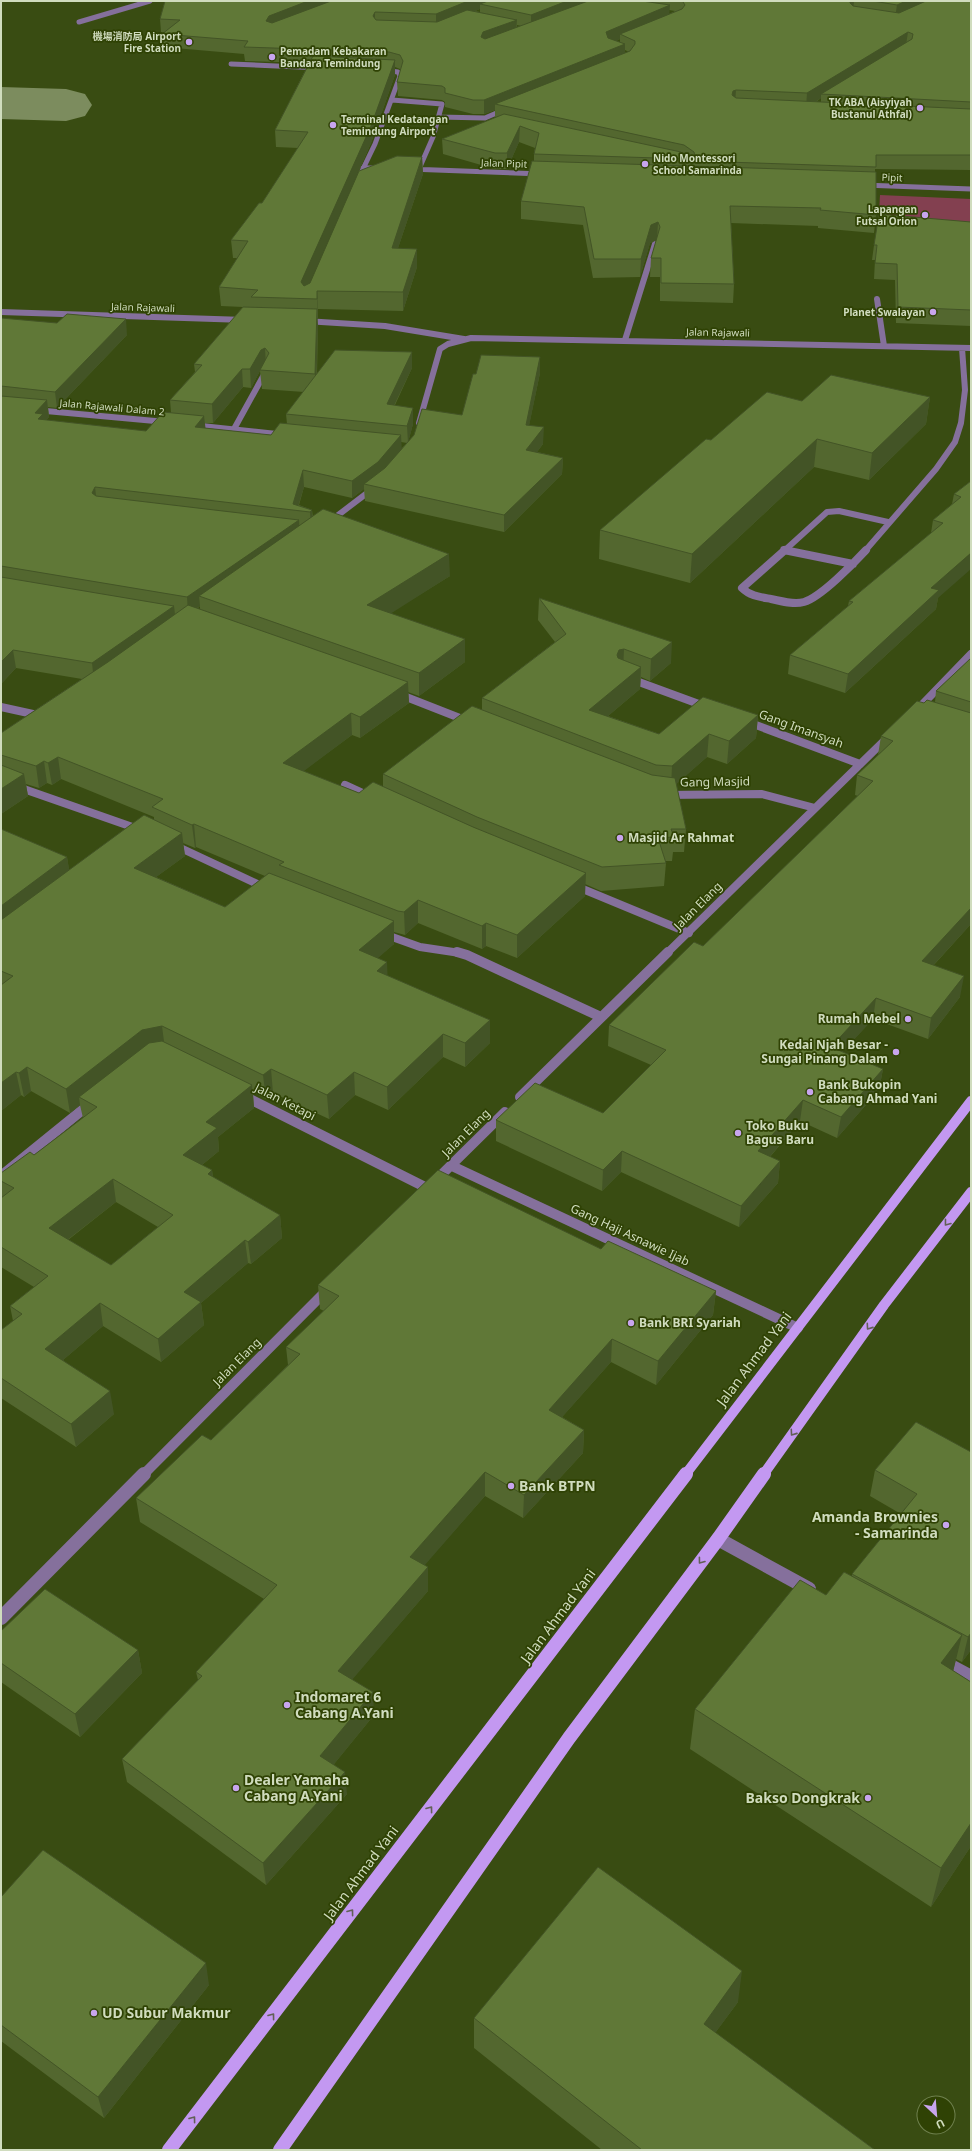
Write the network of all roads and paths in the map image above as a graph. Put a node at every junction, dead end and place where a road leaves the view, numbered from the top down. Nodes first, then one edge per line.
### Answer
1 (150, 1) edge
2 (79, 22) dead end
3 (231, 64) dead end
4 (326, 68) edge
5 (373, 70) edge
6 (392, 100) junction
7 (510, 107) edge
8 (439, 117) junction
9 (485, 118) junction
10 (490, 122) edge
11 (363, 168) junction
12 (387, 168) edge
13 (403, 169) edge
14 (418, 169) junction
15 (546, 174) edge
16 (357, 183) edge
17 (859, 185) edge
18 (971, 189) edge
19 (655, 244) edge
20 (877, 300) dead end
21 (1, 312) edge
22 (252, 320) edge
23 (300, 321) edge
24 (464, 339) junction
25 (625, 340) junction
26 (884, 346) junction
27 (962, 348) junction
28 (971, 348) edge
29 (266, 371) edge
30 (24, 409) edge
31 (172, 423) edge
32 (187, 424) edge
33 (234, 429) junction
34 (416, 433) edge
35 (295, 436) edge
36 (382, 482) edge
37 (888, 522) junction
38 (320, 529) edge
39 (784, 550) junction
40 (853, 564) junction
41 (971, 654) edge
42 (621, 676) edge
43 (388, 690) edge
44 (1, 708) edge
45 (718, 711) edge
46 (733, 717) edge
47 (39, 726) edge
48 (482, 726) edge
49 (860, 764) junction
50 (1, 781) edge
51 (345, 785) dead end
52 (659, 794) edge
53 (381, 802) edge
54 (815, 808) junction
55 (133, 841) edge
56 (167, 841) edge
57 (564, 881) edge
58 (279, 893) edge
59 (375, 931) edge
60 (689, 933) junction
61 (600, 1017) junction
62 (231, 1090) edge
63 (100, 1096) edge
64 (971, 1101) edge
65 (452, 1166) junction
66 (1, 1176) edge
67 (424, 1191) joint
68 (971, 1192) edge
69 (337, 1279) edge
70 (798, 1328) junction
71 (718, 1539) junction
72 (820, 1595) edge
73 (1, 1618) edge
74 (930, 1654) edge
75 (971, 1677) edge
76 (169, 2150) edge
77 (280, 2150) edge

1 - 2 street
3 - 4 street
5 - 6 street
6 - 8 street
6 - 11 street
7 - 9 street
8 - 9 street
8 - 14 street
9 - 10 street
11 - 12 street
11 - 16 street
13 - 14 street, Jalan Pipit
14 - 15 street, Jalan Pipit
17 - 18 street, Pipit
19 - 25 street
20 - 26 street
21 - 22 street, Jalan Rajawali
23 - 24 street
24 - 25 street, Jalan Rajawali
24 - 34 street
25 - 26 street, Jalan Rajawali
26 - 27 street, Jalan Rajawali
27 - 28 street, Jalan Rajawali
27 - 37 street
29 - 33 street
30 - 31 street, Jalan Rajawali Dalam 2
32 - 33 street
33 - 35 street
36 - 38 street
37 - 39 street
37 - 40 street
39 - 40 street
39 - 40 street
41 - 49 street, Jalan Elang
42 - 45 street
43 - 48 street
44 - 47 street
46 - 49 street, Gang Imansyah
49 - 54 street, Jalan Elang
50 - 55 street
51 - 53 street
52 - 54 street, Gang Masjid
54 - 60 street, Jalan Elang
56 - 58 street
57 - 60 street
59 - 61 street
60 - 61 street, Jalan Elang
61 - 65 street, Jalan Elang
62 - 67 street, Jalan Ketapi
63 - 66 street
64 - 70 main road, Jalan Ahmad Yani
65 - 67 street, Jalan Elang
65 - 70 street, Gang Haji Asnawie Ijab
68 -> 71 main road
69 - 73 street, Jalan Elang
76 -> 70 main road, Jalan Ahmad Yani
71 - 72 street
71 -> 77 main road
74 - 75 street

